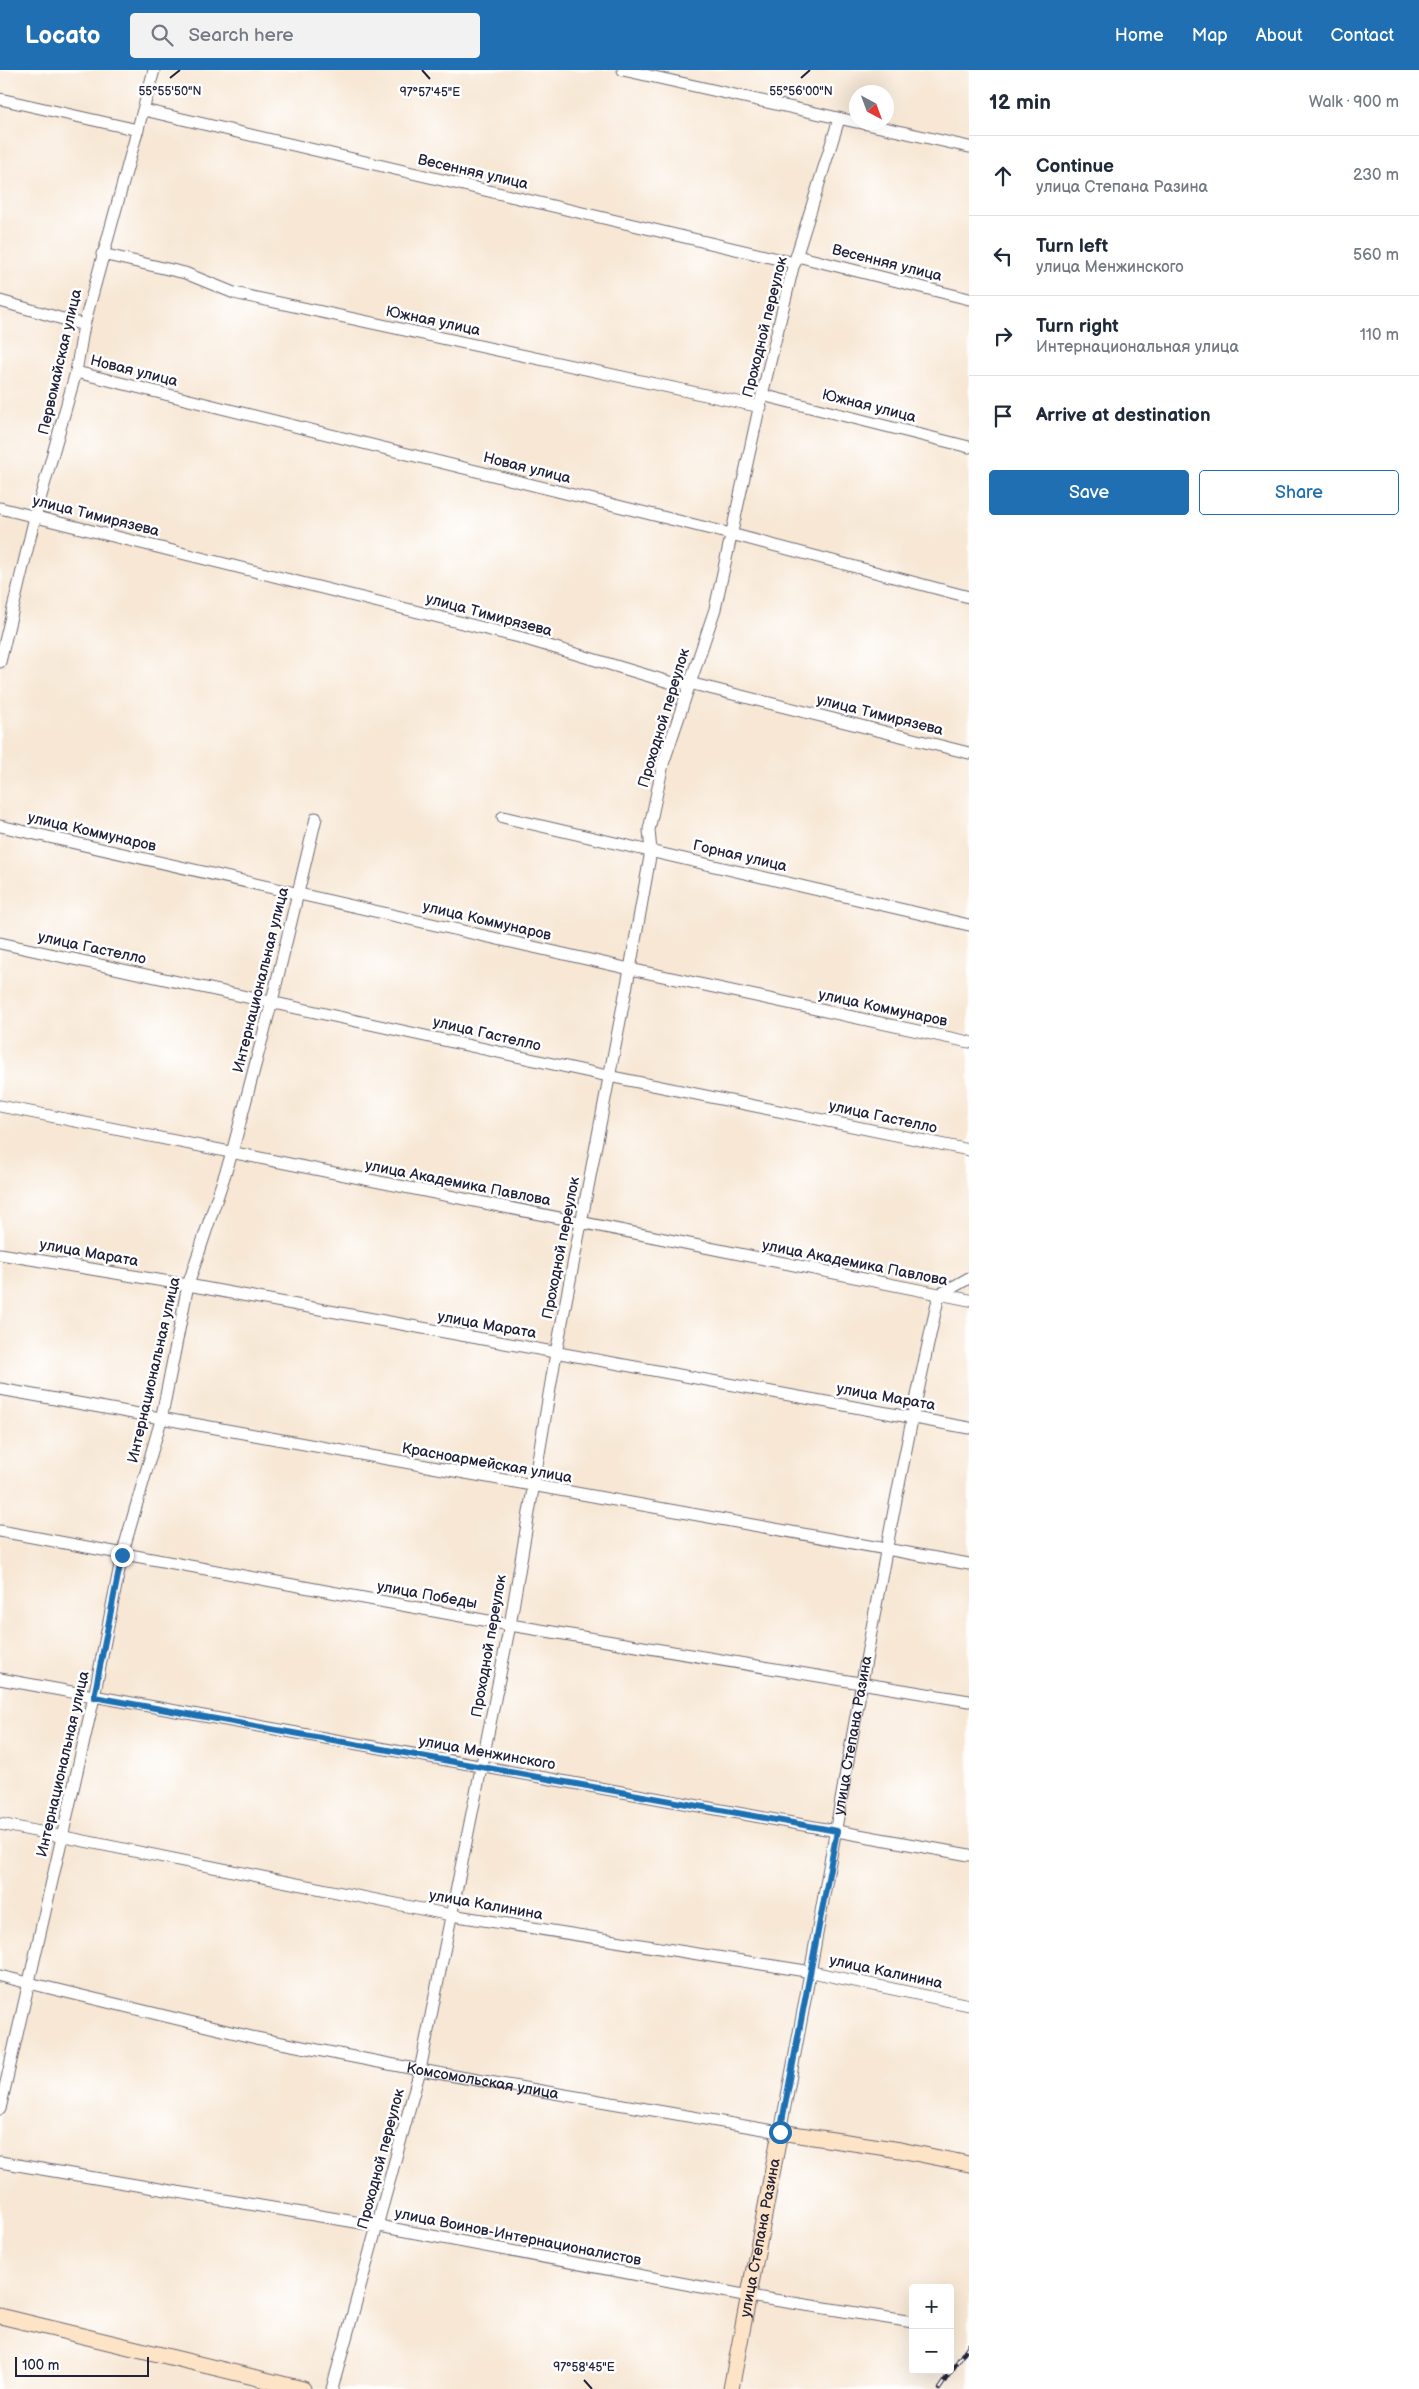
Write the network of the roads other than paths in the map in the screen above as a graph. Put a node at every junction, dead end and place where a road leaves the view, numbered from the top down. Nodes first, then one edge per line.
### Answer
1 (154, 70) edge
2 (623, 70) edge
3 (0, 99) edge
4 (144, 110) junction
5 (839, 118) junction
6 (849, 120) edge
7 (138, 130) junction
8 (893, 130) edge
9 (969, 147) edge
10 (102, 254) junction
11 (796, 260) junction
12 (969, 299) edge
13 (0, 301) edge
14 (84, 325) junction
15 (76, 372) junction
16 (762, 395) junction
17 (761, 407) junction
18 (969, 447) edge
19 (0, 508) edge
20 (35, 517) junction
21 (731, 534) junction
22 (969, 597) edge
23 (0, 662) edge
24 (689, 684) junction
25 (969, 753) edge
26 (503, 817) dead end
27 (316, 818) dead end
28 (0, 826) edge
29 (651, 851) junction
30 (298, 894) junction
31 (969, 925) edge
32 (0, 944) edge
33 (630, 969) junction
34 (272, 1001) junction
35 (969, 1042) edge
36 (608, 1076) junction
37 (0, 1106) edge
38 (969, 1150) edge
39 (232, 1153) junction
40 (580, 1223) junction
41 (0, 1254) edge
42 (969, 1278) edge
43 (188, 1285) junction
44 (939, 1296) junction
45 (969, 1300) edge
46 (556, 1353) junction
47 (0, 1389) edge
48 (911, 1417) junction
49 (161, 1420) junction
50 (969, 1428) edge
51 (532, 1486) junction
52 (0, 1531) edge
53 (886, 1550) junction
54 (122, 1555) junction
55 (969, 1564) edge
56 (510, 1625) junction
57 (0, 1679) edge
58 (862, 1683) junction
59 (94, 1697) junction
60 (969, 1701) edge
61 (482, 1767) junction
62 (0, 1824) edge
63 (837, 1831) junction
64 (61, 1838) junction
65 (969, 1855) edge
66 (451, 1915) junction
67 (812, 1972) junction
68 (0, 1976) edge
69 (30, 1983) junction
70 (969, 2004) edge
71 (420, 2070) junction
72 (0, 2109) edge
73 (780, 2132) junction
74 (0, 2162) edge
75 (969, 2164) edge
76 (379, 2226) junction
77 (749, 2296) junction
78 (0, 2316) edge
79 (909, 2321) edge
80 (304, 2389) edge
81 (332, 2389) edge
82 (731, 2389) edge

1 - 4 street, Первомайская улица
2 - 5 street
3 - 7 street
4 - 7 street, Первомайская улица
4 - 11 street, Весенняя улица
5 - 6 street
5 - 11 street, Проходной переулок
7 - 10 street, Первомайская улица
8 - 9 street
10 - 14 street, Первомайская улица
10 - 17 street, Южная улица
11 - 12 street, Весенняя улица
11 - 16 street, Проходной переулок
13 - 14 street
14 - 15 street, Первомайская улица
15 - 20 street, Первомайская улица
15 - 21 street, Новая улица
16 - 17 street, Проходной переулок
16 - 18 street, Южная улица
17 - 21 street, Проходной переулок
19 - 20 street, улица Тимирязева
20 - 23 street, Первомайская улица
20 - 24 street, улица Тимирязева
21 - 22 street, Новая улица
21 - 24 street, Проходной переулок
24 - 25 street, улица Тимирязева
24 - 29 street, Проходной переулок
26 - 29 street, Горная улица
27 - 30 street, Интернациональная улица
28 - 30 street, улица Коммунаров
29 - 31 street, Горная улица
29 - 33 street, Проходной переулок
30 - 33 street, улица Коммунаров
30 - 34 street, Интернациональная улица
32 - 34 street, улица Гастелло
33 - 35 street, улица Коммунаров
33 - 36 street, Проходной переулок
34 - 36 street, улица Гастелло
34 - 39 street, Интернациональная улица
36 - 38 street, улица Гастелло
36 - 40 street, Проходной переулок
37 - 39 street, улица Академика Павлова
39 - 40 street, улица Академика Павлова
39 - 43 street, Интернациональная улица
40 - 44 street, улица Академика Павлова
40 - 46 street, Проходной переулок
41 - 43 street, улица Марата
42 - 44 street
43 - 46 street, улица Марата
43 - 49 street, Интернациональная улица
44 - 45 street, улица Академика Павлова
44 - 48 street, улица Степана Разина
46 - 48 street, улица Марата
46 - 51 street, Проходной переулок
47 - 49 street, Красноармейская улица
48 - 50 street, улица Марата
48 - 53 street, улица Степана Разина
49 - 51 street, Красноармейская улица
49 - 54 street, Интернациональная улица
51 - 53 street, Красноармейская улица
51 - 56 street, Проходной переулок
52 - 54 street, улица Победы
53 - 55 street, Красноармейская улица
53 - 58 street, улица Степана Разина
54 - 56 street, улица Победы
54 - 59 street, Интернациональная улица
56 - 58 street, улица Победы
56 - 61 street, Проходной переулок
57 - 59 street, улица Менжинского
58 - 60 street, улица Победы
58 - 63 street, улица Степана Разина
59 - 61 street, улица Менжинского
59 - 64 street, Интернациональная улица
61 - 63 street, улица Менжинского
61 - 66 street, Проходной переулок
62 - 64 street, улица Калинина
63 - 65 street, улица Менжинского
63 - 67 street, улица Степана Разина
64 - 66 street, улица Калинина
64 - 69 street, Интернациональная улица
66 - 67 street, улица Калинина
66 - 71 street, Проходной переулок
67 - 70 street, улица Калинина
67 - 73 street, улица Степана Разина
68 - 69 street, Комсомольская улица
69 - 71 street, Комсомольская улица
69 - 72 street, Интернациональная улица
71 - 73 street, Комсомольская улица
71 - 76 street, Проходной переулок
73 - 75 main road, Комсомольская улица
73 - 77 main road, улица Степана Разина
74 - 76 street, улица Воинов-Интернационалистов
76 - 77 street, улица Воинов-Интернационалистов
76 - 81 street, Проходной переулок
77 - 79 street, улица Воинов-Интернационалистов
77 - 82 main road, улица Степана Разина
78 - 80 main road

